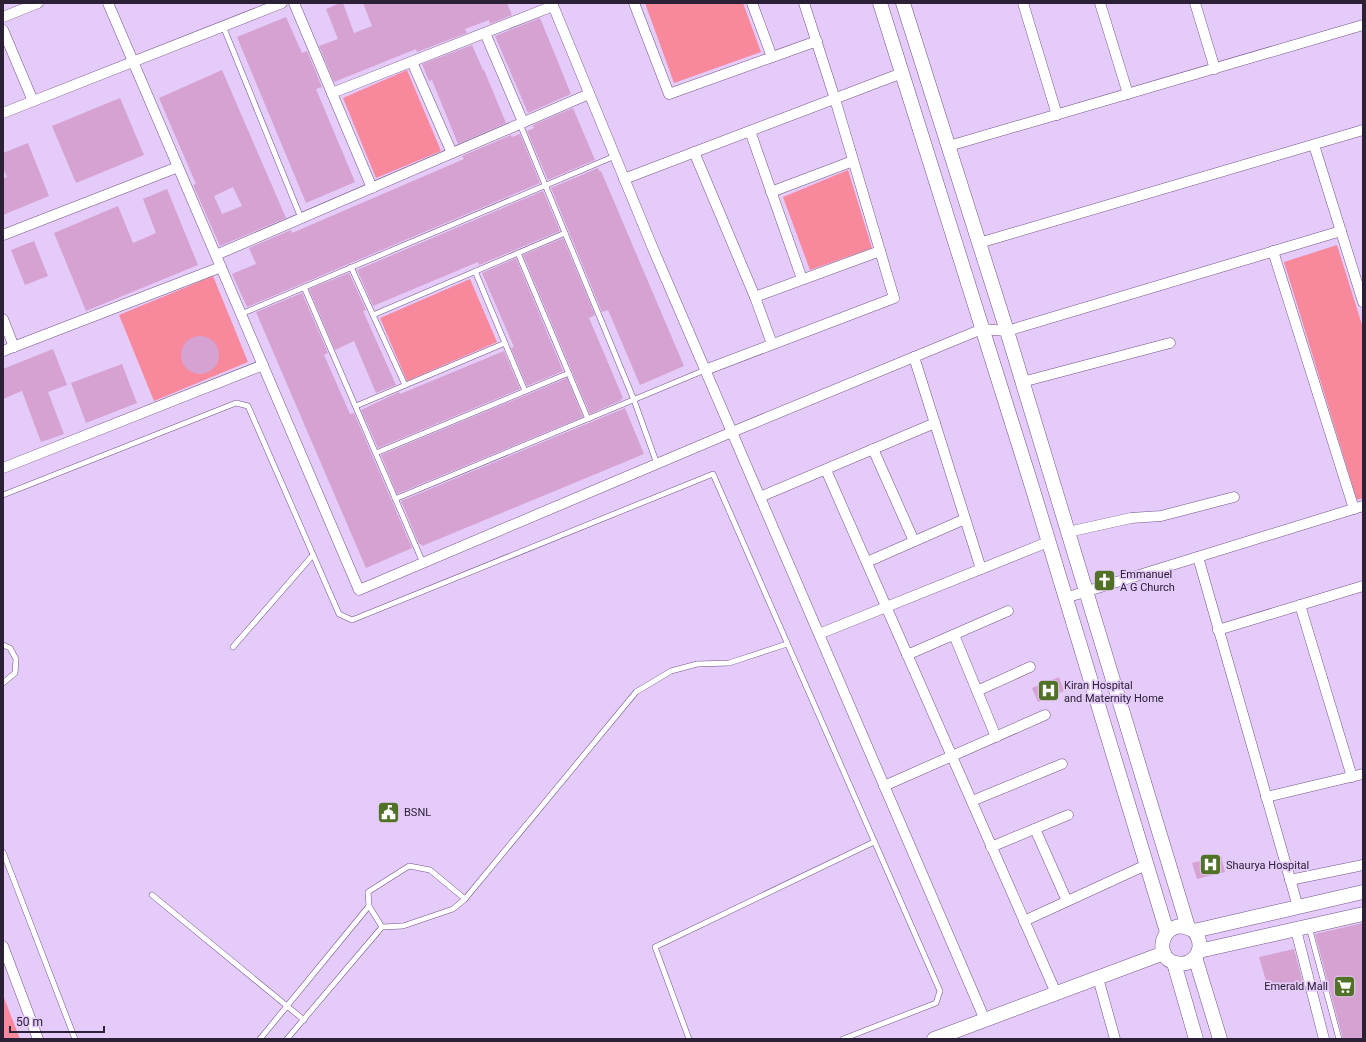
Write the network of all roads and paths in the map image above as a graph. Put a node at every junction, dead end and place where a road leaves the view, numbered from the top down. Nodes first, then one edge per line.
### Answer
1 (38, 3) edge
2 (108, 3) edge
3 (282, 3) edge
4 (294, 3) edge
5 (634, 3) edge
6 (752, 3) edge
7 (804, 3) edge
8 (880, 3) edge
9 (904, 3) edge
10 (1023, 3) edge
11 (1100, 3) edge
12 (1195, 3) edge
13 (552, 4) edge
14 (3, 17) edge
15 (223, 26) junction
16 (1362, 29) edge
17 (3, 30) edge
18 (484, 33) junction
19 (817, 41) junction
20 (772, 57) junction
21 (133, 62) junction
22 (412, 62) junction
23 (1215, 68) junction
24 (902, 73) junction
25 (332, 93) junction
26 (589, 94) junction
27 (1128, 94) junction
28 (835, 99) junction
29 (33, 101) junction
30 (3, 113) edge
31 (1057, 115) junction
32 (522, 123) junction
33 (1363, 130) edge
34 (750, 131) junction
35 (1314, 145) junction
36 (949, 146) junction
37 (694, 152) junction
38 (452, 153) junction
39 (614, 156) junction
40 (853, 161) junction
41 (178, 166) junction
42 (624, 179) junction
43 (545, 185) junction
44 (372, 188) junction
45 (771, 192) junction
46 (301, 218) junction
47 (1341, 231) junction
48 (565, 233) junction
49 (3, 235) edge
50 (979, 243) junction
51 (1273, 251) junction
52 (880, 252) junction
53 (518, 253) junction
54 (216, 255) junction
55 (220, 266) junction
56 (351, 267) junction
57 (475, 271) junction
58 (802, 280) junction
59 (304, 287) junction
60 (755, 297) junction
61 (1363, 302) edge
62 (241, 314) junction
63 (373, 315) junction
64 (3, 319) edge
65 (982, 329) junction
66 (1007, 331) junction
67 (1170, 343) dead end
68 (505, 344) junction
69 (772, 344) junction
70 (14, 347) junction
71 (3, 351) edge
72 (914, 357) junction
73 (263, 365) junction
74 (705, 370) junction
75 (569, 373) junction
76 (1022, 382) junction
77 (405, 386) junction
78 (525, 391) junction
79 (634, 400) junction
80 (356, 406) junction
81 (588, 419) junction
82 (935, 422) junction
83 (732, 432) junction
84 (873, 449) junction
85 (376, 453) junction
86 (656, 464) junction
87 (3, 468) edge
88 (826, 470) junction
89 (3, 495) edge
90 (1234, 497) dead end
91 (760, 498) junction
92 (395, 499) junction
93 (1358, 507) edge
94 (965, 519) junction
95 (1068, 532) junction
96 (914, 541) junction
97 (1048, 542) junction
98 (313, 555) junction
99 (1198, 557) junction
100 (866, 562) junction
101 (423, 563) junction
102 (981, 569) junction
103 (1363, 586) edge
104 (1086, 592) junction
105 (1065, 598) junction
106 (1300, 605) junction
107 (886, 607) junction
108 (1008, 611) dead end
109 (1218, 630) junction
110 (819, 634) junction
111 (954, 635) junction
112 (787, 644) junction
113 (3, 645) edge
114 (233, 647) dead end
115 (907, 655) junction
116 (1030, 667) dead end
117 (3, 683) edge
118 (977, 691) junction
119 (1045, 715) dead end
120 (996, 737) junction
121 (952, 756) junction
122 (1062, 764) dead end
123 (1363, 774) edge
124 (1352, 777) junction
125 (884, 786) junction
126 (1266, 797) junction
127 (972, 801) junction
128 (1068, 814) dead end
129 (1035, 829) junction
130 (874, 842) junction
131 (991, 847) junction
132 (3, 852) edge
133 (1146, 865) junction
134 (1363, 865) edge
135 (1290, 880) junction
136 (1363, 892) edge
137 (152, 895) dead end
138 (465, 899) junction
139 (1067, 901) junction
140 (369, 906) junction
141 (1298, 907) junction
142 (1363, 914) edge
143 (1024, 921) junction
144 (382, 927) junction
145 (1303, 928) junction
146 (1191, 929) junction
147 (1167, 932) junction
148 (3, 946) edge
149 (1197, 954) junction
150 (1169, 958) junction
151 (1098, 978) junction
152 (1056, 993) junction
153 (287, 1006) junction
154 (304, 1020) junction
155 (985, 1020) junction
156 (38, 1039) edge
157 (75, 1039) edge
158 (260, 1039) edge
159 (287, 1039) edge
160 (689, 1039) edge
161 (843, 1039) edge
162 (934, 1039) edge
163 (1115, 1039) edge
164 (1196, 1039) edge
165 (1220, 1039) edge
166 (1324, 1039) edge
167 (1339, 1039) edge

1 - 14 street
2 - 21 street
3 - 15 street
4 - 25 street
5 - 20 street
6 - 20 street
7 - 19 street
8 - 24 street
9 - 36 street
10 - 31 street
11 - 27 street
12 - 23 street
13 - 18 street
13 - 26 street
15 - 21 street
15 - 46 lane
16 - 23 street
17 - 29 street
18 - 22 street
18 - 32 street
19 - 20 street
19 - 28 street
21 - 29 street
21 - 41 street
22 - 25 street
22 - 38 street
23 - 27 street
24 - 28 street
24 - 65 street
25 - 44 street
26 - 32 street
26 - 39 street
27 - 31 street
28 - 34 street
28 - 40 street
29 - 30 street
31 - 36 street
32 - 38 street
32 - 43 lane
33 - 35 street
34 - 37 street
34 - 45 street
35 - 47 street
35 - 50 street
36 - 50 street
37 - 42 street
37 - 60 street
38 - 44 street
39 - 42 street
39 - 43 lane
40 - 45 street
40 - 52 street
41 - 49 street
41 - 54 street
42 - 74 street
43 - 48 lane
43 - 56 lane
44 - 46 street
45 - 58 street
46 - 54 street
47 - 51 street
47 - 61 street
48 - 53 lane
48 - 79 lane
50 - 66 street
51 - 66 street
51 - 93 street
52 - 58 street
52 - 69 street
53 - 57 lane
53 - 75 lane
54 - 55 street
55 - 62 street
55 - 70 street
56 - 59 lane
56 - 63 lane
57 - 63 lane
57 - 68 lane
58 - 60 street
59 - 62 lane
59 - 80 lane
60 - 69 street
62 - 73 street
63 - 77 lane
64 - 70 street
65 - 66 street
65 - 72 street
65 - 97 street
66 - 76 street
67 - 76 street
68 - 77 lane
68 - 78 lane
69 - 74 street
70 - 71 street
72 - 82 street
72 - 83 street
73 - 87 street
73 - 101 street
74 - 79 lane
74 - 83 street
75 - 78 lane
75 - 81 lane
76 - 95 street
77 - 80 lane
78 - 85 lane
79 - 81 lane
79 - 86 lane
80 - 85 lane
81 - 92 lane
82 - 84 street
82 - 94 street
83 - 86 street
83 - 91 street
84 - 88 street
84 - 96 street
85 - 92 lane
86 - 101 street
88 - 91 street
88 - 100 street
89 - 98 lane
90 - 95 street
91 - 110 street
92 - 101 lane
93 - 99 street
94 - 96 street
94 - 102 street
95 - 104 street
96 - 100 street
97 - 102 street
97 - 105 street
98 - 112 lane
98 - 114 lane
99 - 104 street
99 - 109 street
100 - 107 street
102 - 107 street
103 - 106 street
104 - 105 street
104 - 146 street
105 - 133 street
106 - 109 street
106 - 124 street
107 - 110 street
107 - 115 street
108 - 111 street
109 - 126 street
110 - 125 street
111 - 115 street
111 - 118 street
112 - 130 lane
112 - 138 lane
113 - 117 lane
115 - 121 street
116 - 118 street
118 - 120 street
119 - 120 street
120 - 121 street
121 - 125 street
121 - 127 street
122 - 127 street
123 - 124 street
124 - 126 street
125 - 155 street
126 - 135 street
127 - 131 street
128 - 129 street
129 - 131 street
129 - 139 street
130 - 160 lane
130 - 161 lane
131 - 143 street
132 - 157 lane
133 - 139 street
133 - 147 street
134 - 135 street
135 - 141 street
136 - 141 street
137 - 153 lane
138 - 140 lane
138 - 144 lane
139 - 143 street
140 - 144 lane
140 - 153 lane
141 - 146 street
142 - 145 street
143 - 152 street
144 - 154 lane
145 - 149 street
145 - 166 street
145 - 167 lane
146 - 147 street
146 - 149 street
147 - 150 street
148 - 156 street
149 - 150 street
149 - 165 street
150 - 151 street
150 - 164 street
151 - 152 street
151 - 163 street
152 - 155 street
153 - 154 lane
153 - 158 lane
154 - 159 lane
155 - 162 street

